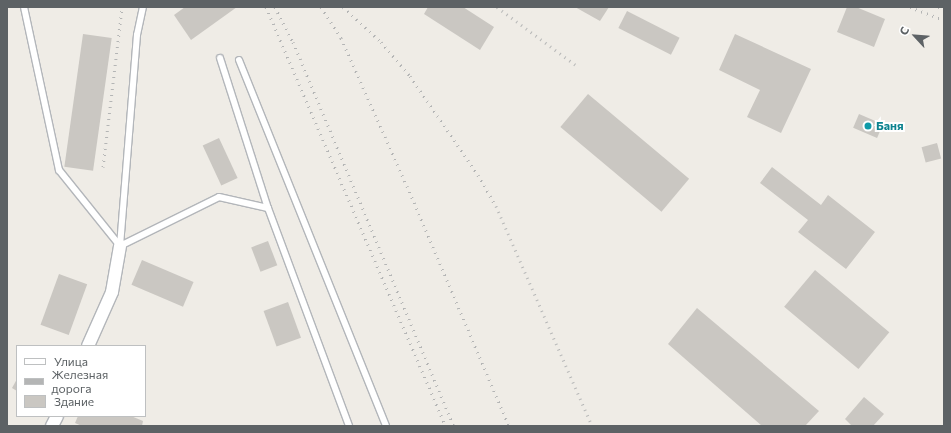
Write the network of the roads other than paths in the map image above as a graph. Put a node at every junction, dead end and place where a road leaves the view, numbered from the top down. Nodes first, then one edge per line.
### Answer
1 (24, 7) edge
2 (143, 7) edge
3 (220, 58) dead end
4 (239, 60) dead end
5 (268, 208) junction
6 (120, 246) junction
7 (88, 345) edge
8 (56, 417) edge
9 (52, 426) edge
10 (349, 426) edge
11 (386, 426) edge

1 - 6 lane
2 - 6 lane
3 - 5 lane
4 - 11 lane
5 - 6 lane
5 - 10 lane
6 - 7 street
8 - 9 street

